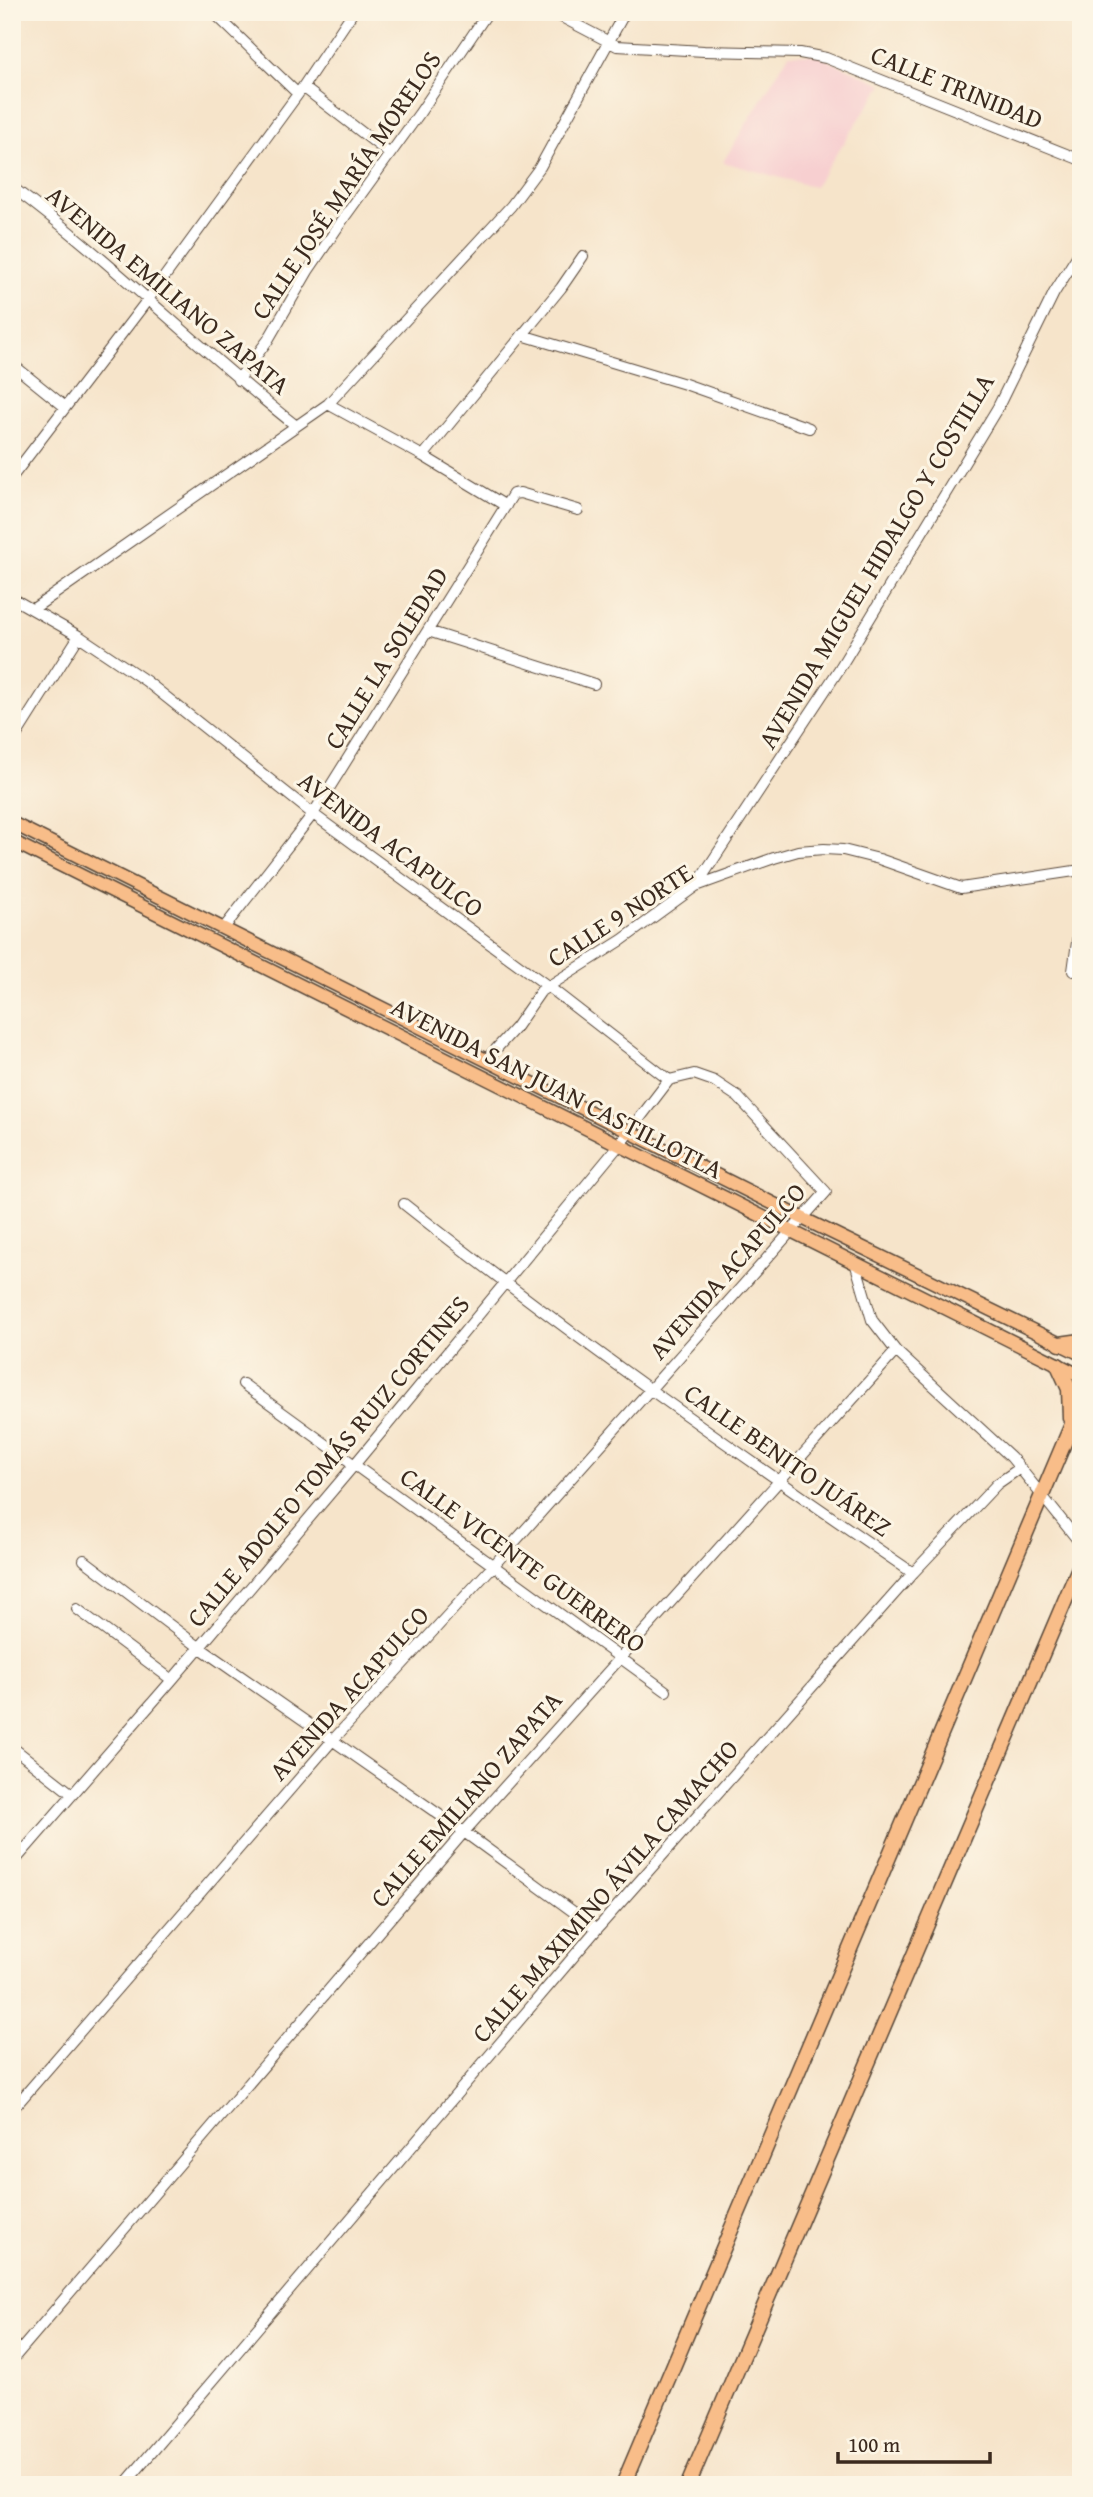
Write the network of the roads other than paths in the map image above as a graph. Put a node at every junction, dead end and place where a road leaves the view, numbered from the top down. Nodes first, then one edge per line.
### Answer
1 (213, 12) edge
2 (353, 12) edge
3 (552, 12) edge
4 (625, 12) edge
5 (487, 13) edge
6 (607, 42) junction
7 (301, 91) junction
8 (390, 154) junction
9 (1081, 160) edge
10 (12, 187) edge
11 (1081, 250) edge
12 (583, 256) dead end
13 (149, 298) junction
14 (522, 335) junction
15 (12, 364) edge
16 (238, 380) junction
17 (328, 404) junction
18 (64, 407) junction
19 (296, 425) junction
20 (809, 428) dead end
21 (423, 456) junction
22 (12, 477) edge
23 (506, 506) junction
24 (578, 510) dead end
25 (12, 598) edge
26 (33, 609) junction
27 (428, 631) junction
28 (79, 636) junction
29 (594, 684) dead end
30 (12, 742) edge
31 (313, 814) junction
32 (12, 822) edge
33 (12, 841) edge
34 (1081, 870) edge
35 (696, 887) junction
36 (1081, 913) edge
37 (223, 929) junction
38 (1073, 971) dead end
39 (549, 987) junction
40 (486, 1060) junction
41 (669, 1080) junction
42 (629, 1132) junction
43 (620, 1144) junction
44 (404, 1205) dead end
45 (804, 1219) junction
46 (793, 1231) junction
47 (855, 1262) junction
48 (504, 1283) junction
49 (1081, 1341) edge
50 (1060, 1344) junction
51 (896, 1351) junction
52 (1081, 1354) edge
53 (1058, 1365) junction
54 (1081, 1376) edge
55 (243, 1384) dead end
56 (651, 1389) junction
57 (1081, 1403) edge
58 (1064, 1440) junction
59 (355, 1464) junction
60 (1020, 1468) junction
61 (779, 1482) junction
62 (1041, 1493) junction
63 (1081, 1544) edge
64 (84, 1560) dead end
65 (1081, 1563) edge
66 (493, 1566) junction
67 (913, 1573) junction
68 (77, 1609) dead end
69 (199, 1647) junction
70 (620, 1656) junction
71 (173, 1679) junction
72 (666, 1690) dead end
73 (332, 1741) junction
74 (12, 1747) edge
75 (72, 1794) junction
76 (464, 1832) junction
77 (12, 1864) edge
78 (597, 1929) junction
79 (12, 2110) edge
80 (12, 2360) edge
81 (124, 2485) edge
82 (623, 2485) edge
83 (688, 2485) edge

1 - 7 street
2 - 7 street
3 - 6 street, CALLE TRINIDAD
4 - 6 street
5 - 8 street, CALLE JOSÉ MARÍA MORELOS
6 - 9 street, CALLE TRINIDAD
6 - 17 street
7 - 8 street
7 - 13 street
8 - 16 street, CALLE JOSÉ MARÍA MORELOS
10 - 13 street, AVENIDA EMILIANO ZAPATA
11 - 35 street, AVENIDA MIGUEL HIDALGO Y COSTILLA
12 - 14 street
13 - 16 street, AVENIDA EMILIANO ZAPATA
13 - 18 street
14 - 20 street
14 - 21 street
15 - 18 street
16 - 19 street, AVENIDA EMILIANO ZAPATA
17 - 19 street
17 - 21 street
18 - 22 street
19 - 26 street
21 - 23 street
23 - 24 street
23 - 27 street, CALLE LA SOLEDAD
25 - 26 street, AVENIDA ACAPULCO
26 - 28 street, AVENIDA ACAPULCO
27 - 29 street
27 - 31 street, CALLE LA SOLEDAD
28 - 30 street
28 - 31 street, AVENIDA ACAPULCO
31 - 37 street, CALLE LA SOLEDAD
31 - 39 street, AVENIDA ACAPULCO
32 - 37 main road, AVENIDA SAN JUAN CASTILLOTLA
33 - 43 main road, AVENIDA SAN JUAN CASTILLOTLA
34 - 35 street, CALLE 9 NORTE
35 - 39 street, CALLE 9 NORTE
36 - 38 street
37 - 40 main road, AVENIDA SAN JUAN CASTILLOTLA
39 - 40 street, CALLE 9 NORTE
39 - 41 street, AVENIDA ACAPULCO
40 - 42 main road, AVENIDA SAN JUAN CASTILLOTLA
41 - 42 street, CALLE ADOLFO TOMÁS RUIZ CORTINES
41 - 45 street, AVENIDA ACAPULCO
42 - 43 street, CALLE ADOLFO TOMÁS RUIZ CORTINES
42 - 45 main road, AVENIDA SAN JUAN CASTILLOTLA
43 - 46 main road, AVENIDA SAN JUAN CASTILLOTLA
43 - 48 street, CALLE ADOLFO TOMÁS RUIZ CORTINES
44 - 48 street, CALLE BENITO JUÁREZ
45 - 46 street, AVENIDA ACAPULCO
45 - 50 main road, AVENIDA SAN JUAN CASTILLOTLA
46 - 47 main road, AVENIDA SAN JUAN CASTILLOTLA
46 - 56 street, AVENIDA ACAPULCO
47 - 51 street
47 - 53 main road, AVENIDA SAN JUAN CASTILLOTLA
48 - 56 street, CALLE BENITO JUÁREZ
48 - 59 street, CALLE ADOLFO TOMÁS RUIZ CORTINES
49 - 50 highway
50 - 52 main road, AVENIDA SAN JUAN CASTILLOTLA
51 - 60 street
51 - 61 street, CALLE EMILIANO ZAPATA
53 - 54 main road, AVENIDA SAN JUAN CASTILLOTLA
53 - 58 highway
55 - 59 street, CALLE VICENTE GUERRERO
56 - 61 street, CALLE BENITO JUÁREZ
56 - 66 street, AVENIDA ACAPULCO
57 - 58 highway
58 - 62 highway
59 - 66 street, CALLE VICENTE GUERRERO
59 - 69 street, CALLE ADOLFO TOMÁS RUIZ CORTINES
60 - 62 street
60 - 67 street, CALLE MAXIMINO ÁVILA CAMACHO
61 - 67 street, CALLE BENITO JUÁREZ
61 - 70 street, CALLE EMILIANO ZAPATA
62 - 63 street
62 - 82 highway
64 - 69 street
65 - 83 highway
66 - 70 street, CALLE VICENTE GUERRERO
66 - 73 street, AVENIDA ACAPULCO
67 - 78 street, CALLE MAXIMINO ÁVILA CAMACHO
68 - 71 street
69 - 71 street, CALLE ADOLFO TOMÁS RUIZ CORTINES
69 - 73 street
70 - 72 street, CALLE VICENTE GUERRERO
70 - 76 street, CALLE EMILIANO ZAPATA
71 - 75 street, CALLE ADOLFO TOMÁS RUIZ CORTINES
73 - 76 street
73 - 79 street, AVENIDA ACAPULCO
74 - 75 street
75 - 77 street, CALLE ADOLFO TOMÁS RUIZ CORTINES
76 - 78 street
76 - 80 street, CALLE EMILIANO ZAPATA
78 - 81 street, CALLE MAXIMINO ÁVILA CAMACHO

